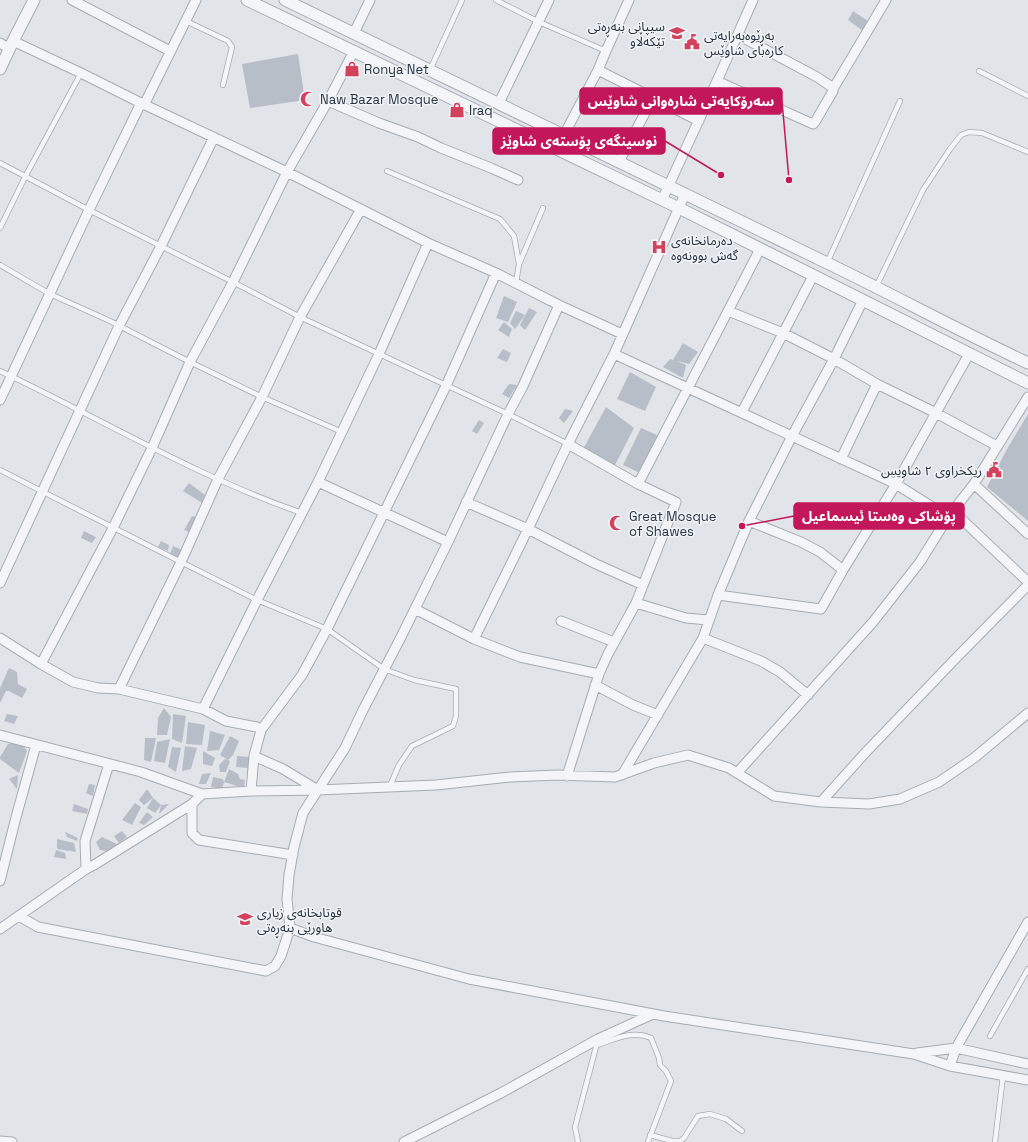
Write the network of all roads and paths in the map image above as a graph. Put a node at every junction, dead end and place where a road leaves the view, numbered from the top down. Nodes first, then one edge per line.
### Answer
1 (34, 0) edge
2 (72, 0) edge
3 (196, 0) edge
4 (247, 0) edge
5 (285, 0) edge
6 (370, 0) edge
7 (462, 0) edge
8 (496, 0) edge
9 (549, 0) edge
10 (629, 0) edge
11 (753, 0) edge
12 (886, 0) edge
13 (186, 21) junction
14 (539, 22) junction
15 (354, 33) junction
16 (738, 35) junction
17 (8, 44) edge
18 (170, 51) junction
19 (354, 51) junction
20 (606, 51) junction
21 (0, 69) edge
22 (430, 70) junction
23 (598, 70) junction
24 (979, 71) dead end
25 (81, 73) junction
26 (717, 81) junction
27 (223, 85) dead end
28 (833, 89) junction
29 (1028, 96) edge
30 (653, 98) junction
31 (328, 101) junction
32 (900, 101) dead end
33 (499, 103) junction
34 (142, 104) junction
35 (699, 121) junction
36 (564, 135) junction
37 (214, 137) junction
38 (1028, 152) edge
39 (619, 162) junction
40 (0, 163) edge
41 (387, 171) dead end
42 (287, 172) junction
43 (25, 177) junction
44 (518, 180) dead end
45 (668, 186) junction
46 (685, 194) junction
47 (662, 200) junction
48 (543, 208) dead end
49 (678, 208) junction
50 (361, 209) junction
51 (89, 210) junction
52 (0, 228) edge
53 (428, 243) junction
54 (161, 246) junction
55 (760, 249) junction
56 (827, 263) junction
57 (519, 264) junction
58 (0, 266) edge
59 (496, 273) junction
60 (813, 276) junction
61 (233, 282) junction
62 (516, 283) junction
63 (876, 288) junction
64 (50, 294) junction
65 (863, 300) junction
66 (559, 305) junction
67 (728, 311) junction
68 (300, 317) junction
69 (119, 326) junction
70 (783, 333) junction
71 (622, 334) junction
72 (379, 354) junction
73 (614, 354) junction
74 (969, 354) junction
75 (834, 359) junction
76 (190, 362) junction
77 (1028, 363) edge
78 (0, 371) edge
79 (12, 376) junction
80 (1028, 383) edge
81 (877, 384) junction
82 (446, 386) junction
83 (688, 388) junction
84 (262, 397) junction
85 (1028, 397) edge
86 (0, 400) edge
87 (80, 411) junction
88 (742, 412) junction
89 (936, 413) junction
90 (508, 414) junction
91 (342, 432) junction
92 (792, 436) junction
93 (568, 444) junction
94 (997, 446) junction
95 (152, 448) junction
96 (841, 459) junction
97 (0, 470) edge
98 (218, 479) junction
99 (318, 482) junction
100 (638, 484) junction
101 (896, 484) junction
102 (974, 484) junction
103 (42, 492) junction
104 (466, 502) junction
105 (384, 513) junction
106 (302, 514) junction
107 (950, 514) junction
108 (750, 521) junction
109 (113, 528) junction
110 (528, 529) junction
111 (1028, 534) edge
112 (448, 542) junction
113 (181, 562) junction
114 (843, 570) junction
115 (0, 583) edge
116 (1028, 583) edge
117 (643, 585) junction
118 (718, 595) junction
119 (257, 600) junction
120 (636, 603) junction
121 (415, 609) junction
122 (561, 620) dead end
123 (708, 620) junction
124 (327, 630) junction
125 (0, 638) edge
126 (703, 638) junction
127 (474, 639) junction
128 (614, 642) junction
129 (41, 664) junction
130 (384, 669) junction
131 (599, 674) junction
132 (595, 685) junction
133 (119, 689) junction
134 (808, 695) junction
135 (203, 709) junction
136 (1028, 713) edge
137 (658, 715) junction
138 (261, 730) junction
139 (0, 735) edge
140 (36, 745) junction
141 (254, 756) junction
142 (109, 764) junction
143 (737, 773) junction
144 (622, 775) junction
145 (567, 776) junction
146 (389, 788) junction
147 (318, 790) junction
148 (251, 791) junction
149 (202, 794) junction
150 (821, 802) junction
151 (192, 804) junction
152 (293, 856) junction
153 (86, 869) junction
154 (0, 881) edge
155 (19, 916) junction
156 (1028, 922) edge
157 (290, 928) junction
158 (0, 929) edge
159 (1028, 969) edge
160 (653, 1014) junction
161 (990, 1036) dead end
162 (598, 1042) junction
163 (956, 1048) junction
164 (914, 1054) junction
165 (1028, 1064) edge
166 (950, 1066) junction
167 (1004, 1076) junction
168 (1028, 1080) edge
169 (742, 1131) dead end
170 (650, 1136) junction
171 (0, 1141) edge
172 (12, 1142) edge
173 (404, 1142) edge
174 (578, 1142) edge
175 (648, 1142) edge
176 (995, 1142) edge

1 - 17 street
2 - 18 street
3 - 13 street
4 - 19 street
5 - 15 street
6 - 15 street
7 - 22 lane
8 - 14 lane
9 - 14 street
10 - 20 street
11 - 16 street
12 - 28 street
13 - 18 street
13 - 27 lane
14 - 20 lane
14 - 33 street
15 - 22 street
16 - 26 street
16 - 28 street
17 - 21 street
17 - 25 street
18 - 34 street
19 - 31 street
19 - 47 street
20 - 23 street
22 - 33 street
23 - 30 street
23 - 36 street
24 - 29 lane
25 - 34 street
25 - 43 lane
26 - 28 street
26 - 35 street
30 - 35 street
30 - 39 street
31 - 42 street
31 - 44 street
32 - 56 lane
33 - 36 street
34 - 37 street
34 - 51 street
35 - 45 street
36 - 39 street
37 - 42 street
37 - 54 street
38 - 63 lane
39 - 45 street
40 - 43 lane
41 - 57 lane
42 - 50 street
42 - 61 street
43 - 51 lane
43 - 52 lane
45 - 46 street
45 - 47 street
46 - 49 street
46 - 56 street
47 - 49 street
48 - 57 lane
49 - 55 street
49 - 71 street
50 - 53 street
50 - 68 street
51 - 54 lane
51 - 64 street
53 - 59 street
53 - 72 street
54 - 61 lane
54 - 69 street
55 - 60 street
55 - 67 street
56 - 63 street
57 - 62 lane
58 - 64 lane
59 - 62 street
59 - 82 street
60 - 65 street
60 - 70 street
61 - 68 lane
61 - 76 street
62 - 66 street
63 - 77 street
64 - 69 lane
64 - 79 street
65 - 74 street
65 - 75 street
66 - 71 street
66 - 90 street
67 - 70 street
67 - 83 street
68 - 72 lane
68 - 84 street
69 - 76 lane
69 - 87 street
70 - 75 street
70 - 88 street
71 - 73 street
72 - 82 lane
72 - 91 street
73 - 83 street
73 - 93 street
74 - 80 street
74 - 89 street
75 - 81 street
75 - 92 street
76 - 84 lane
76 - 95 street
78 - 79 lane
79 - 86 street
79 - 87 lane
81 - 89 street
81 - 96 street
82 - 90 lane
82 - 105 street
83 - 88 street
83 - 100 street
84 - 91 lane
84 - 98 street
85 - 94 street
87 - 95 lane
87 - 103 street
88 - 92 street
89 - 94 street
89 - 101 street
90 - 93 lane
90 - 104 street
91 - 99 street
92 - 96 street
92 - 108 street
93 - 100 street
93 - 110 street
94 - 102 street
95 - 98 lane
95 - 109 street
96 - 101 street
97 - 103 lane
98 - 106 lane
98 - 113 street
99 - 105 street
99 - 106 street
100 - 117 street
101 - 107 street
101 - 114 street
102 - 107 street
102 - 111 street
103 - 109 lane
103 - 115 street
104 - 110 street
104 - 112 street
105 - 112 street
105 - 124 street
106 - 119 street
107 - 116 street
107 - 134 street
108 - 114 street
108 - 118 street
109 - 113 lane
109 - 129 street
110 - 117 street
110 - 127 street
112 - 121 street
113 - 119 lane
113 - 133 street
114 - 118 street
116 - 150 street
117 - 120 street
118 - 123 street
119 - 124 lane
119 - 135 street
120 - 123 street
120 - 128 street
121 - 127 street
121 - 130 street
122 - 128 street
123 - 126 street
124 - 130 lane
124 - 138 street
125 - 129 street
126 - 134 street
126 - 137 street
127 - 131 street
128 - 131 street
129 - 133 street
130 - 146 lane
130 - 147 street
131 - 132 street
132 - 137 street
132 - 145 street
133 - 135 street
134 - 143 street
135 - 138 street
136 - 150 street
137 - 144 street
138 - 141 street
139 - 140 street
140 - 142 street
140 - 154 street
141 - 147 street
141 - 148 street
142 - 149 street
142 - 153 street
143 - 144 street
143 - 150 street
144 - 145 street
145 - 146 street
146 - 147 street
147 - 148 street
147 - 152 street
148 - 149 street
149 - 151 street
151 - 152 street
151 - 153 street
152 - 157 street
153 - 155 street
155 - 157 street
155 - 158 street
156 - 163 street
157 - 160 street
159 - 161 lane
160 - 162 street
160 - 164 street
162 - 170 lane
162 - 173 street
162 - 174 lane
163 - 164 street
163 - 165 street
163 - 166 street
164 - 166 street
166 - 167 street
167 - 168 street
167 - 176 lane
169 - 170 lane
170 - 175 lane
171 - 172 street

